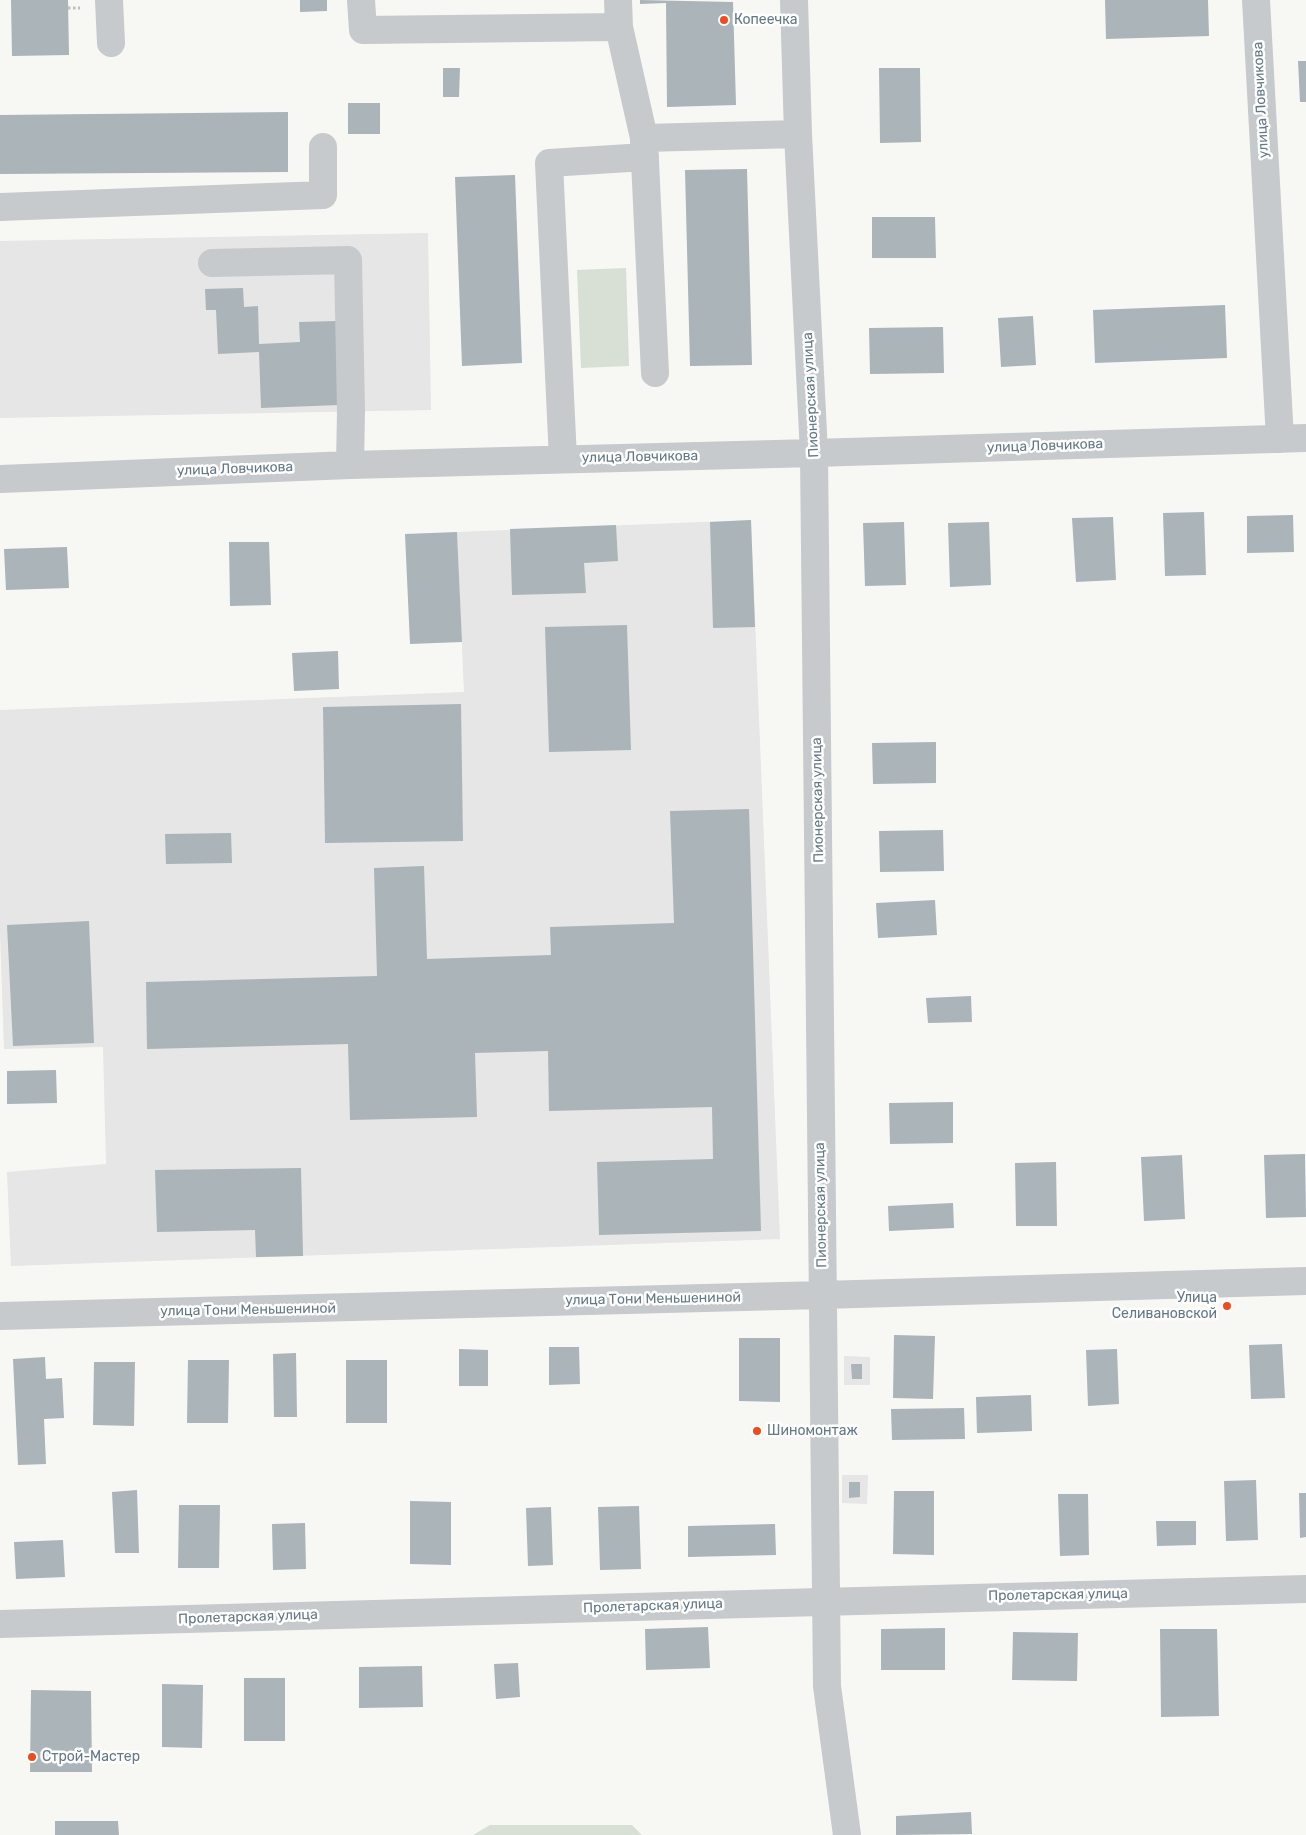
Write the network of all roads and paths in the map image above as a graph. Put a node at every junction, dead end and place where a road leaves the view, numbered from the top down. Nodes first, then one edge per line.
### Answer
1 (109, 0) edge
2 (361, 0) edge
3 (618, 0) edge
4 (794, 0) edge
5 (1256, 0) edge
6 (619, 27) junction
7 (111, 43) dead end
8 (798, 134) junction
9 (323, 147) dead end
10 (644, 148) junction
11 (0, 207) edge
12 (212, 263) dead end
13 (655, 373) dead end
14 (1293, 438) edge
15 (814, 453) junction
16 (563, 459) junction
17 (350, 465) junction
18 (0, 479) edge
19 (1306, 1281) edge
20 (822, 1295) junction
21 (0, 1316) edge
22 (1306, 1589) edge
23 (825, 1601) junction
24 (0, 1624) edge
25 (847, 1835) edge

1 - 7 street
2 - 6 street
3 - 6 street
4 - 8 street, Пионерская улица
5 - 14 street, улица Ловчикова
6 - 10 street
8 - 10 street
8 - 15 street, Пионерская улица
9 - 11 street
10 - 13 street
10 - 16 street
12 - 17 street
14 - 15 street, улица Ловчикова
15 - 16 street, улица Ловчикова
15 - 20 street, Пионерская улица
16 - 17 street, улица Ловчикова
17 - 18 street, улица Ловчикова
19 - 20 street, улица Тони Меньшениной
20 - 21 street, улица Тони Меньшениной
20 - 23 street, Пионерская улица
22 - 23 street, Пролетарская улица
23 - 24 street, Пролетарская улица
23 - 25 street, Пионерская улица

